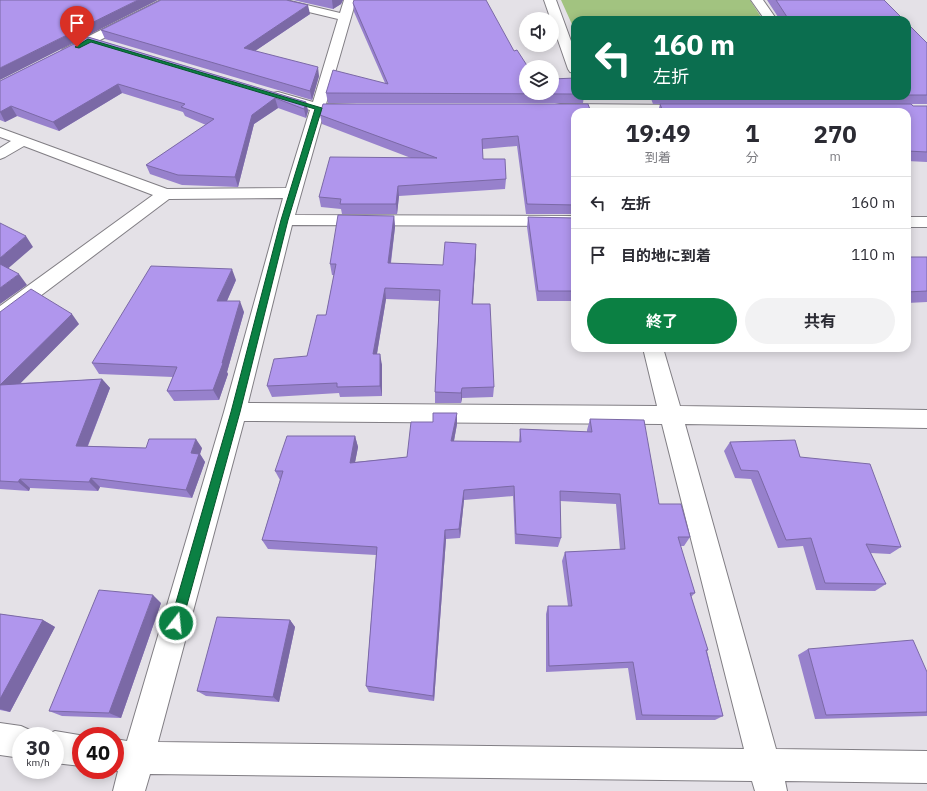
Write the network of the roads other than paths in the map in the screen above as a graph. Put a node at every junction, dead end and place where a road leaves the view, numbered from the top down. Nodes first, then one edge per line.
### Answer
1 (170, 0) edge
2 (271, 0) edge
3 (350, 0) edge
4 (550, 0) edge
5 (757, 0) edge
6 (768, 16) edge
7 (344, 17) junction
8 (90, 40) junction
9 (570, 43) edge
10 (105, 45) edge
11 (56, 58) edge
12 (265, 92) edge
13 (589, 105) edge
14 (319, 108) junction
15 (366, 108) edge
16 (550, 108) edge
17 (672, 108) edge
18 (0, 132) edge
19 (22, 141) junction
20 (0, 154) edge
21 (292, 193) junction
22 (165, 194) junction
23 (285, 220) junction
24 (571, 221) edge
25 (911, 222) edge
26 (927, 222) edge
27 (0, 316) edge
28 (655, 352) edge
29 (235, 412) junction
30 (671, 415) junction
31 (927, 419) edge
32 (0, 739) edge
33 (12, 741) edge
34 (127, 756) edge
35 (927, 767) edge
36 (768, 779) edge
37 (129, 791) edge

1 - 8 street
2 - 7 street
3 - 7 street
4 - 9 street
5 - 6 street
7 - 14 street
8 - 10 street
8 - 11 street
12 - 14 street
13 - 16 street
13 - 17 street
14 - 15 street
14 - 21 street
18 - 19 street
19 - 20 street
19 - 22 street
21 - 22 street
21 - 23 street
22 - 27 street
23 - 24 street
23 - 29 street
25 - 26 street
28 - 30 street
29 - 30 street
29 - 34 street
30 - 31 street
30 - 36 street
32 - 33 street
34 - 36 street
34 - 37 street
35 - 36 street

